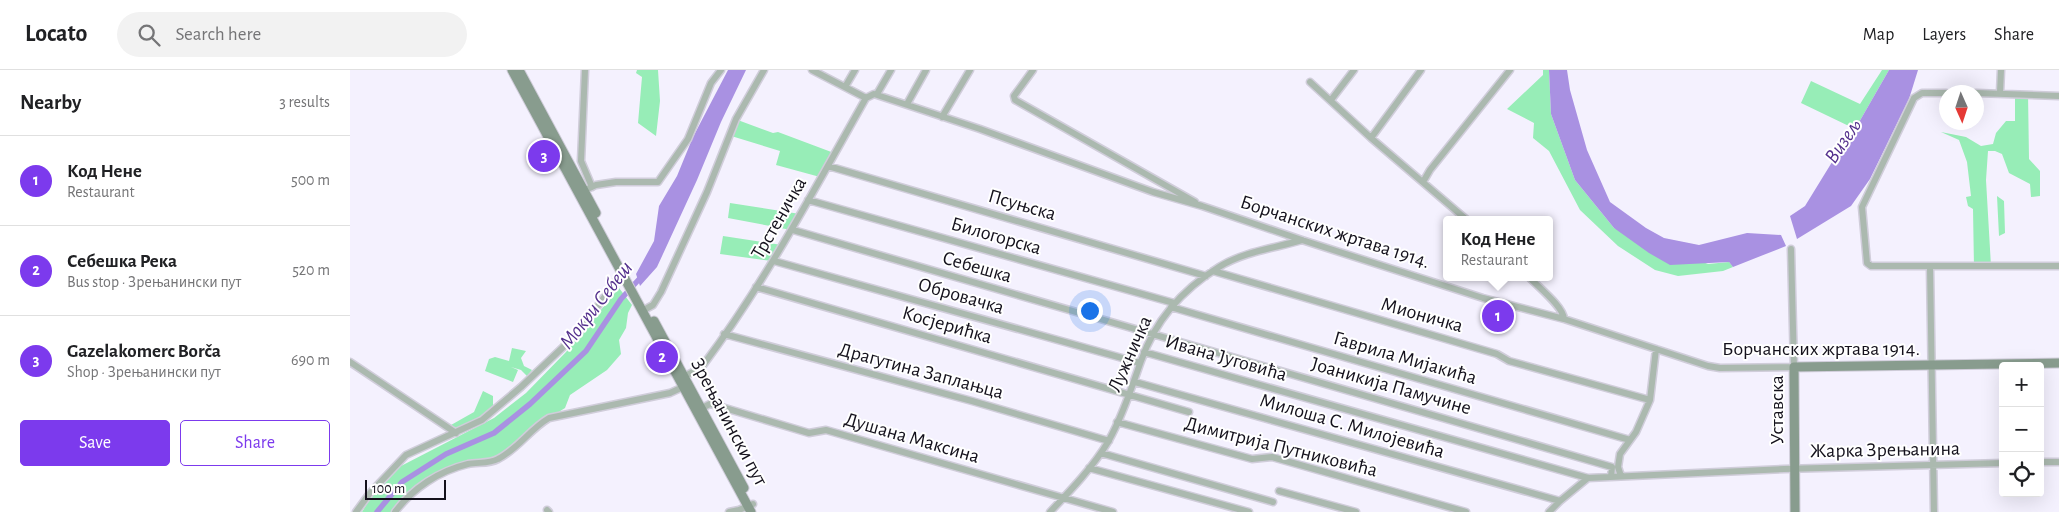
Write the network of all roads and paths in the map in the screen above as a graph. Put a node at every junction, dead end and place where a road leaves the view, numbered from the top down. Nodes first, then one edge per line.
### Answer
1 (512, 70) edge
2 (519, 70) edge
3 (585, 70) edge
4 (721, 70) edge
5 (764, 70) edge
6 (812, 70) edge
7 (855, 70) edge
8 (891, 70) edge
9 (926, 70) edge
10 (970, 70) edge
11 (1033, 70) edge
12 (1354, 70) edge
13 (1422, 70) edge
14 (1510, 70) edge
15 (2001, 70) edge
16 (1310, 82) dead end
17 (845, 87) junction
18 (1984, 92) edge
19 (2000, 92) junction
20 (1939, 93) edge
21 (877, 94) junction
22 (2059, 96) edge
23 (866, 98) junction
24 (1331, 100) junction
25 (907, 104) junction
26 (942, 117) junction
27 (1371, 138) junction
28 (828, 166) junction
29 (1423, 182) junction
30 (588, 188) junction
31 (808, 200) junction
32 (1202, 206) junction
33 (1462, 216) edge
34 (792, 230) junction
35 (1302, 240) junction
36 (1791, 248) dead end
37 (774, 261) junction
38 (2059, 266) edge
39 (1930, 267) junction
40 (1213, 271) junction
41 (622, 274) junction
42 (1206, 276) junction
43 (1533, 281) edge
44 (629, 282) junction
45 (756, 287) junction
46 (1173, 305) junction
47 (645, 310) junction
48 (1564, 319) junction
49 (724, 334) junction
50 (1153, 334) junction
51 (1656, 348) junction
52 (1144, 352) junction
53 (350, 362) edge
54 (1140, 363) junction
55 (2059, 363) edge
56 (1933, 366) junction
57 (1794, 367) junction
58 (685, 376) junction
59 (1135, 382) junction
60 (683, 387) junction
61 (1130, 395) junction
62 (1650, 400) junction
63 (702, 408) junction
64 (1189, 412) dead end
65 (1117, 422) junction
66 (456, 433) junction
67 (1630, 440) junction
68 (1109, 441) junction
69 (1101, 453) junction
70 (2044, 462) edge
71 (2059, 462) edge
72 (1999, 463) edge
73 (1934, 465) junction
74 (1615, 467) junction
75 (1089, 468) junction
76 (1795, 469) junction
77 (1611, 476) junction
78 (1621, 476) junction
79 (1588, 478) junction
80 (1279, 491) dead end
81 (1064, 498) junction
82 (1560, 501) junction
83 (1273, 502) dead end
84 (752, 508) edge
85 (356, 512) edge
86 (395, 512) edge
87 (729, 512) edge
88 (1050, 512) edge
89 (1113, 512) edge
90 (1249, 512) edge
91 (1356, 512) edge
92 (1466, 512) edge
93 (1549, 512) edge
94 (1795, 512) edge
95 (1934, 512) edge

1 - 41 main road, Зрењанински пут
2 - 30 main road, Зрењанински пут
3 - 30 street
4 - 30 street
5 - 47 street
6 - 17 street
7 - 17 street
8 - 21 street
9 - 25 street
10 - 26 street
11 - 32 street
12 - 24 street
13 - 27 street
14 - 29 street
15 - 19 street
16 - 24 street
17 - 23 street
18 - 19 street
19 - 22 street
20 - 39 street
21 - 23 street
21 - 25 street, Борчанских жртава 1914.
23 - 28 street, Трстеничка
24 - 27 street
25 - 26 street, Борчанских жртава 1914.
26 - 32 street, Борчанских жртава 1914.
27 - 29 street
28 - 31 street, Трстеничка
28 - 42 street, Псуњска
29 - 33 street
30 - 44 main road, Зрењанински пут
31 - 34 street, Трстеничка
31 - 46 street, Билогорска
32 - 35 street, Борчанских жртава 1914.
34 - 37 street, Трстеничка
34 - 50 street, Себешка
35 - 40 street, Лужничка
35 - 48 street, Борчанских жртава 1914.
36 - 57 street, Уставска
37 - 45 street, Трстеничка
37 - 54 street, Обровачка
38 - 39 street
39 - 56 street
40 - 42 street, Лужничка
40 - 62 street, Мионичка
41 - 44 main road, Зрењанински пут
41 - 66 street
42 - 46 street, Лужничка
43 - 48 street
44 - 47 main road, Зрењанински пут
45 - 49 street, Трстеничка
45 - 61 street, Косјерићка
46 - 50 street, Лужничка
46 - 67 street, Гаврила Мијакића
47 - 58 main road, Зрењанински пут
47 - 60 main road, Зрењанински пут
48 - 51 street, Борчанских жртава 1914.
49 - 58 street, Трстеничка
49 - 68 street, Драгутина Заплањца
50 - 52 street, Лужничка
50 - 74 street, Јоаникија Памучине
51 - 57 street, Борчанских жртава 1914.
51 - 62 street
52 - 54 street, Лужничка
52 - 79 street, Ивана Југовића
53 - 66 street
54 - 59 street, Лужничка
55 - 56 main road, Борчанских жртава 1914.
56 - 57 main road, Борчанских жртава 1914.
56 - 73 street
57 - 76 main road, Уставска
58 - 63 main road, Зрењанински пут
59 - 61 street, Лужничка
59 - 82 street, Милоша С. Милојевића
60 - 84 main road, Зрењанински пут
60 - 86 street
61 - 64 street, Косјерићка
61 - 65 street, Лужничка
62 - 67 street
63 - 81 street, Душана Максина
63 - 84 main road, Зрењанински пут
65 - 68 street, Лужничка
65 - 92 street, Димитрија Путниковића
66 - 85 street
67 - 74 street
68 - 69 street, Лужничка
69 - 75 street, Лужничка
69 - 83 street
70 - 71 street
72 - 73 street, Жарка Зрењанина
73 - 76 street, Жарка Зрењанина
73 - 95 street
74 - 77 street
74 - 78 street
75 - 81 street, Лужничка
75 - 90 street
76 - 78 street, Жарка Зрењанина
76 - 94 main road, Уставска
77 - 78 street, Жарка Зрењанина
77 - 79 street, Жарка Зрењанина
79 - 82 street
80 - 91 street
81 - 88 street, Лужничка
81 - 89 street, Душана Максина
82 - 93 street
84 - 87 street

